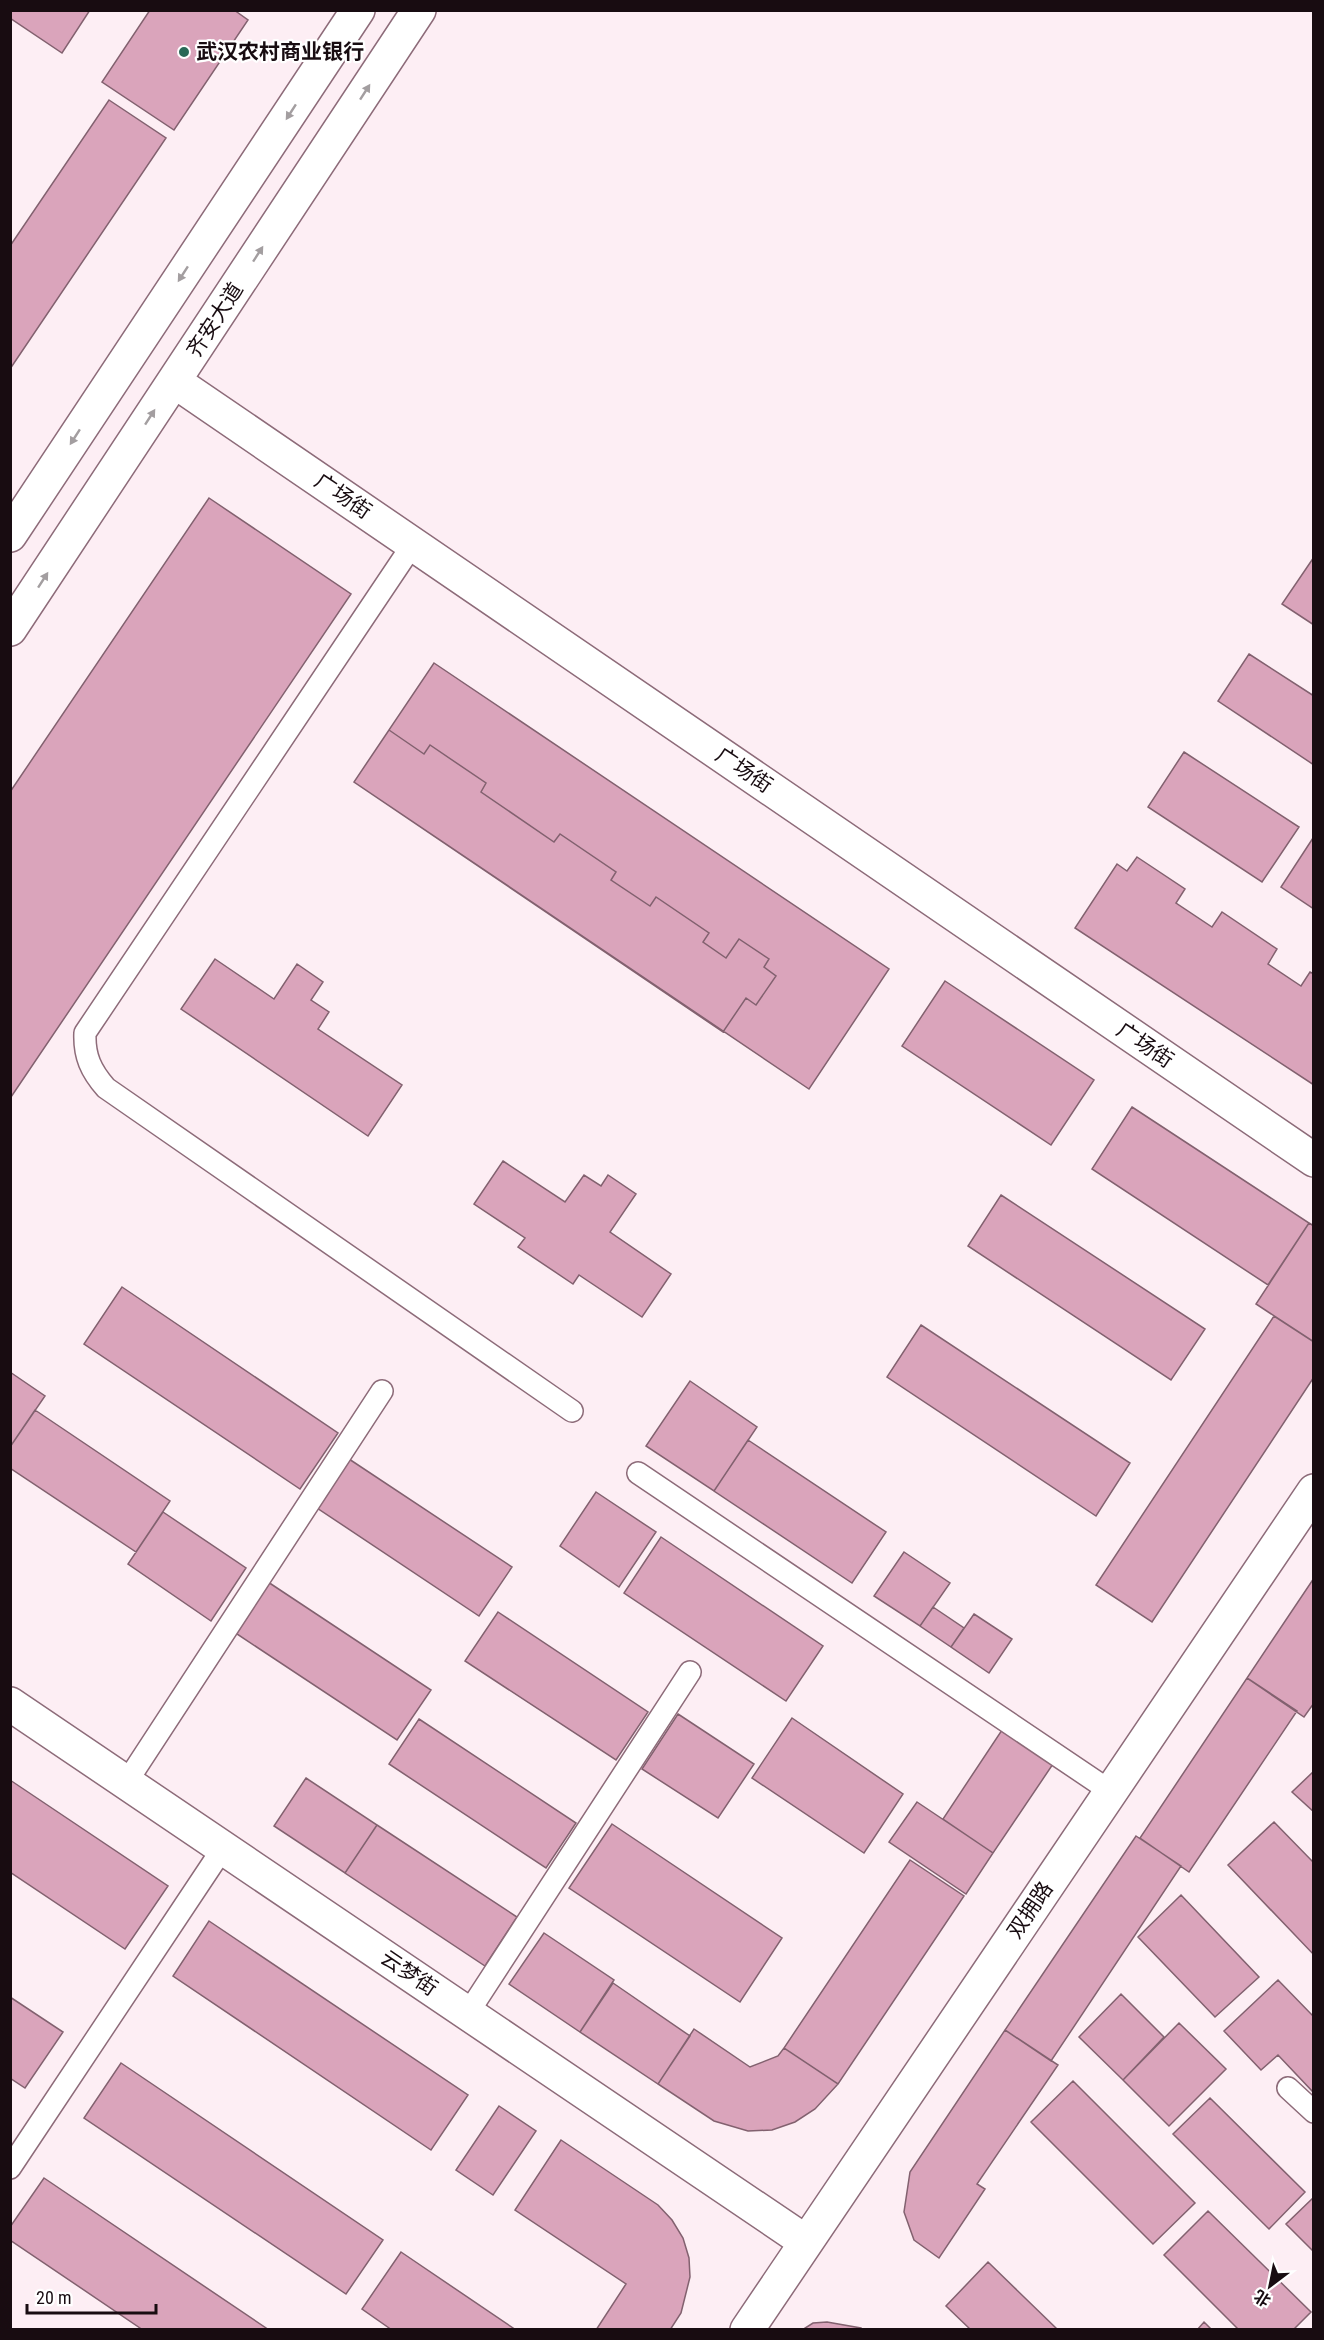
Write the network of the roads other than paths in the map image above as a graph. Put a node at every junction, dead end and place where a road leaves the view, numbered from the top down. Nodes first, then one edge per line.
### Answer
1 (358, 10) edge
2 (419, 10) edge
3 (174, 381) junction
4 (10, 535) edge
5 (413, 544) junction
6 (10, 629) edge
7 (1314, 1160) edge
8 (382, 1391) dead end
9 (572, 1411) dead end
10 (638, 1473) dead end
11 (1314, 1491) edge
12 (690, 1672) dead end
13 (10, 1704) edge
14 (126, 1783) junction
15 (1110, 1791) junction
16 (224, 1848) junction
17 (468, 2013) junction
18 (1288, 2088) dead end
19 (1314, 2112) edge
20 (10, 2168) edge
21 (806, 2242) junction
22 (747, 2330) edge

1 -> 4 street
3 -> 2 street, 齐安大道
3 - 5 street, 广场街
6 -> 3 street, 齐安大道
5 - 7 street, 广场街
5 - 9 lane
8 - 14 lane
10 - 15 lane
11 - 15 street, 双拥路
12 - 17 lane
13 - 14 street, 云梦街
14 - 16 street, 云梦街
15 - 21 street, 双拥路
16 - 17 street, 云梦街
16 - 20 lane
17 - 21 street, 云梦街
18 - 19 lane
21 - 22 street, 双拥路

